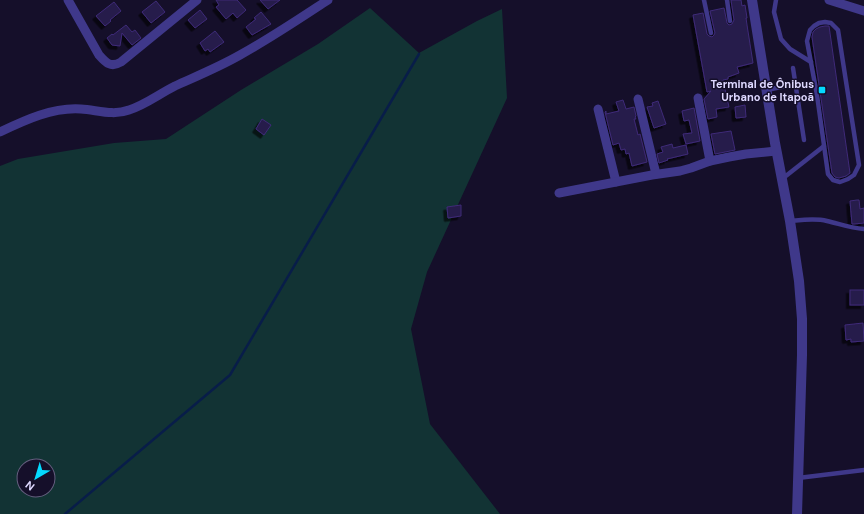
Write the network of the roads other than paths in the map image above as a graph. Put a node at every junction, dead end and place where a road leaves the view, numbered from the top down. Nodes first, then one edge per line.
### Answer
1 (68, 0) edge
2 (197, 0) edge
3 (328, 0) edge
4 (704, 0) edge
5 (727, 0) edge
6 (752, 0) edge
7 (776, 0) edge
8 (829, 0) edge
9 (864, 11) edge
10 (730, 21) dead end
11 (711, 33) dead end
12 (811, 62) junction
13 (793, 68) dead end
14 (795, 84) junction
15 (767, 90) junction
16 (698, 98) dead end
17 (638, 99) dead end
18 (598, 109) dead end
19 (0, 132) edge
20 (804, 140) dead end
21 (824, 146) junction
22 (776, 151) junction
23 (710, 161) junction
24 (656, 174) junction
25 (782, 179) junction
26 (616, 182) junction
27 (559, 192) dead end
28 (790, 221) junction
29 (864, 229) edge
30 (864, 470) edge
31 (798, 478) junction
32 (797, 514) edge

1 - 2 street
3 - 19 street
4 - 11 lane
5 - 10 lane
6 - 15 street
7 - 12 lane
8 - 9 street
12 - 21 lane
12 - 21 lane
13 - 14 lane
14 - 15 lane
14 - 20 lane
15 - 22 street
16 - 23 street
17 - 24 street
18 - 26 street
21 - 25 lane
22 - 23 street
22 - 25 street
23 - 24 street
24 - 26 street
25 - 28 street
26 - 27 street
28 - 29 lane
28 - 31 street
30 - 31 lane
31 - 32 street

